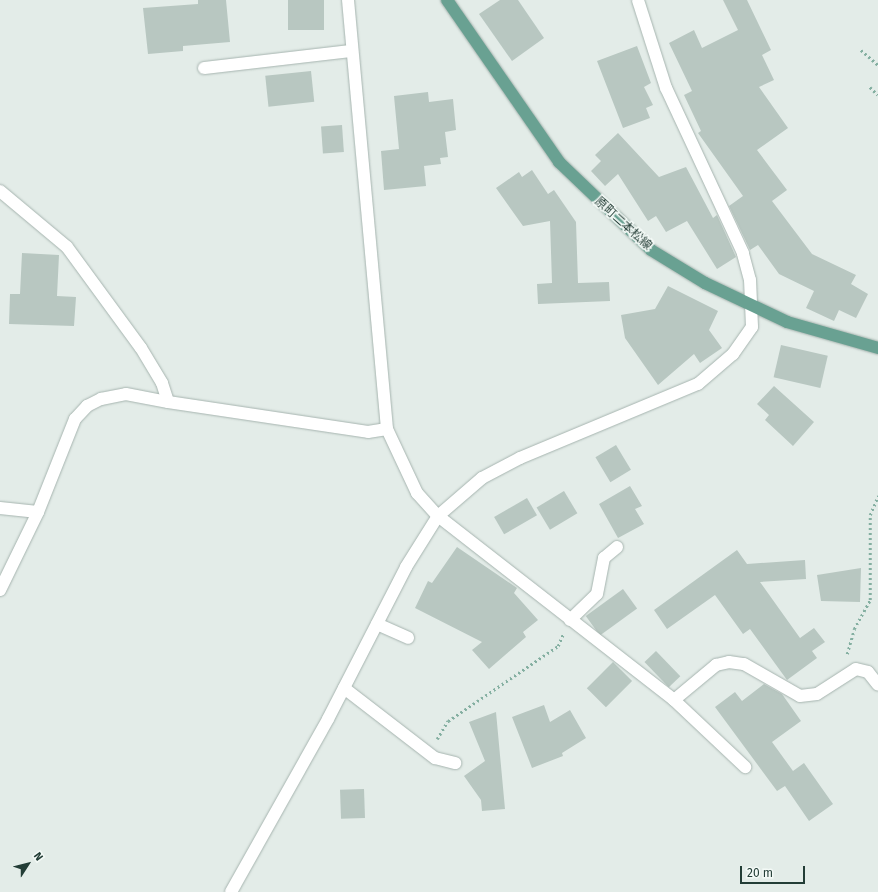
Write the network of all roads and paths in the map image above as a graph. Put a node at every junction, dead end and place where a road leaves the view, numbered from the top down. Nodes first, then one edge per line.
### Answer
1 (348, 0) edge
2 (447, 0) edge
3 (638, 0) edge
4 (861, 50) dead end
5 (351, 51) junction
6 (878, 65) edge
7 (204, 68) dead end
8 (870, 87) dead end
9 (878, 95) edge
10 (0, 191) edge
11 (753, 305) junction
12 (878, 348) edge
13 (168, 402) junction
14 (387, 429) junction
15 (878, 496) edge
16 (0, 508) edge
17 (38, 512) junction
18 (438, 516) junction
19 (617, 547) dead end
20 (0, 590) edge
21 (570, 620) junction
22 (377, 624) junction
23 (408, 638) dead end
24 (839, 680) junction
25 (878, 685) edge
26 (344, 688) junction
27 (674, 700) junction
28 (428, 753) junction
29 (455, 763) dead end
30 (745, 767) dead end
31 (231, 892) edge

1 - 5 street
2 - 11 main road, 原町二本松線
3 - 11 street
4 - 6 path
5 - 7 street
5 - 14 street
8 - 9 path
10 - 13 street
11 - 12 main road, 原町二本松線
11 - 18 street
13 - 14 street
13 - 17 street
14 - 18 street
15 - 24 path
16 - 17 street
17 - 20 street
18 - 21 street
18 - 22 street
19 - 21 street
21 - 27 street
21 - 28 path
22 - 23 street
22 - 26 street
24 - 25 street
24 - 27 street
26 - 28 street
26 - 31 street
27 - 30 street
28 - 29 street

